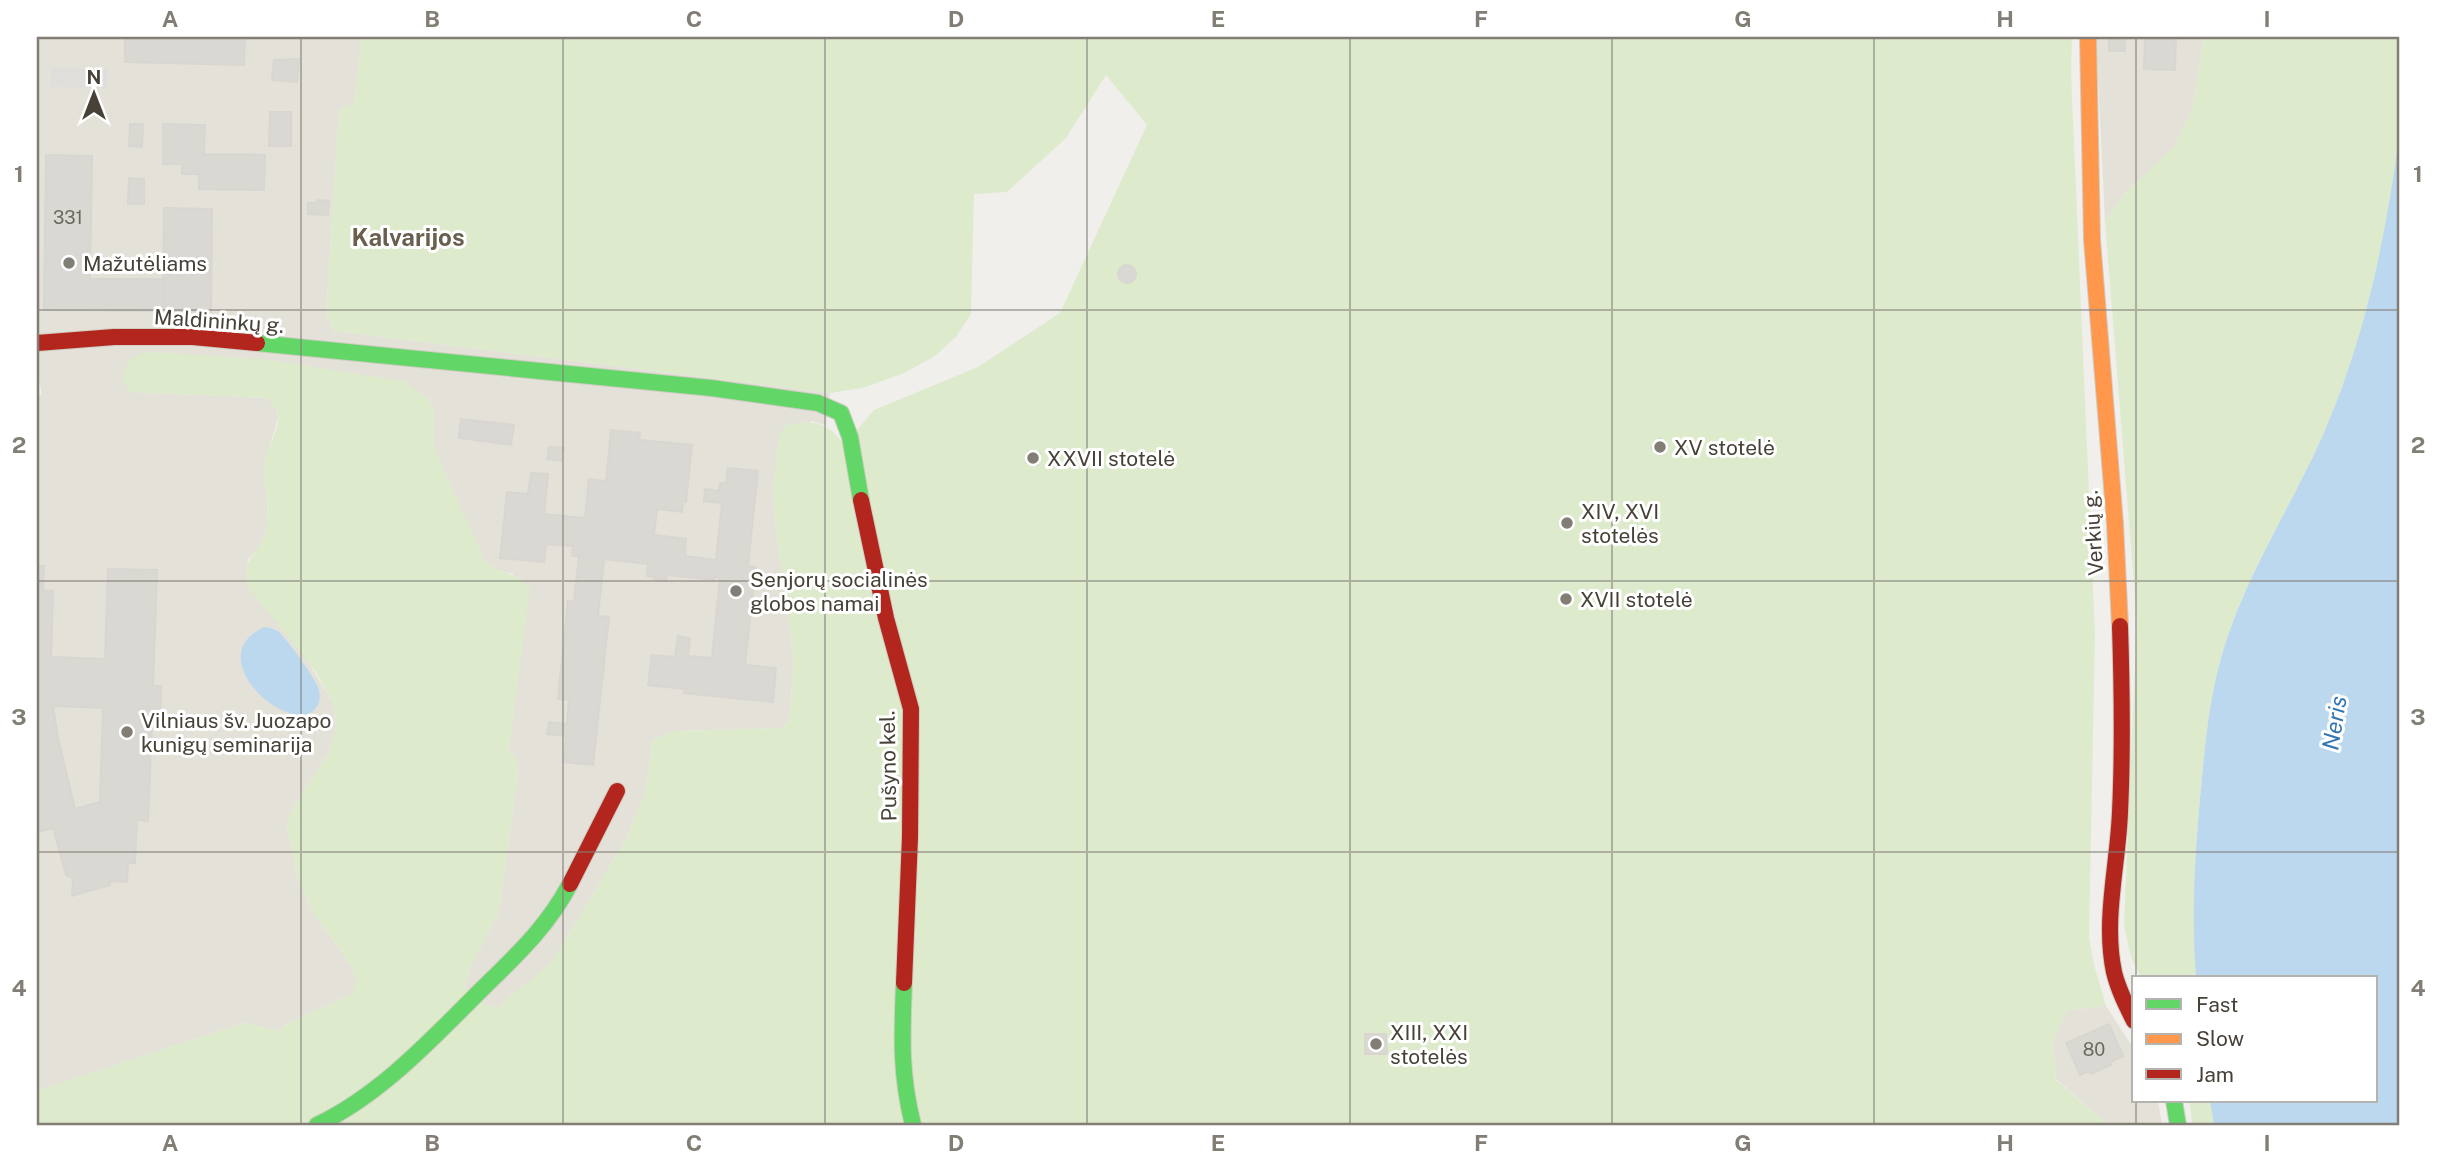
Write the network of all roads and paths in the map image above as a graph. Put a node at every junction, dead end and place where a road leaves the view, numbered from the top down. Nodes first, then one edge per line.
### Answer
1 (2088, 37) edge
2 (37, 343) edge
3 (841, 413) joint
4 (617, 791) dead end
5 (2132, 1016) edge
6 (2174, 1102) edge
7 (317, 1125) edge
8 (913, 1125) edge
9 (2178, 1125) edge

1 - 5 street, Verkių g.
2 - 3 street, Maldininkų g.
3 - 8 street, Pušyno kel.
4 - 7 street
6 - 9 street

